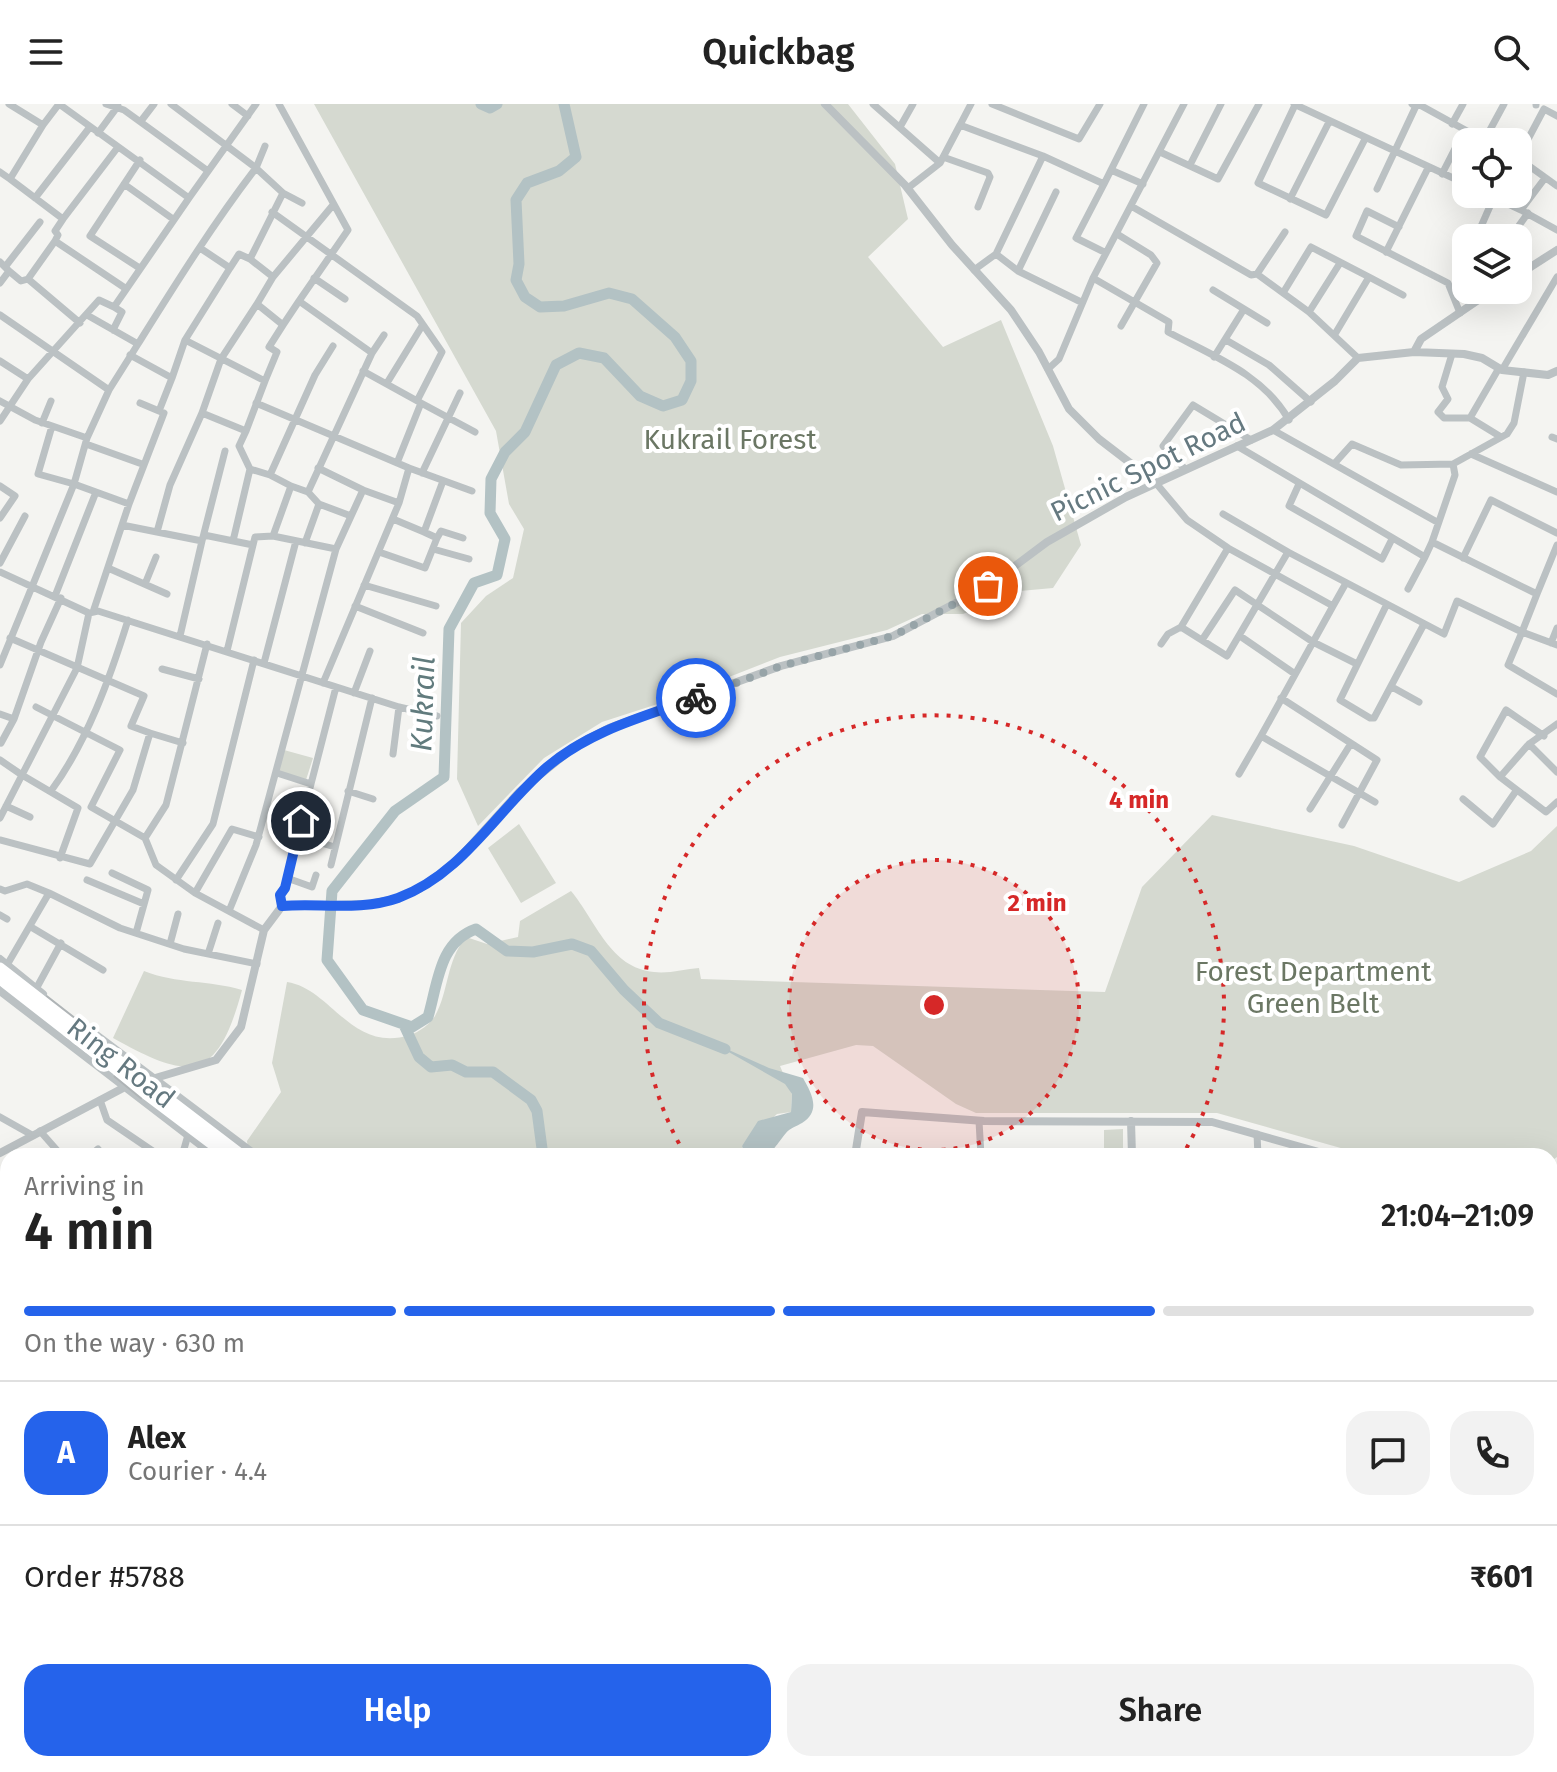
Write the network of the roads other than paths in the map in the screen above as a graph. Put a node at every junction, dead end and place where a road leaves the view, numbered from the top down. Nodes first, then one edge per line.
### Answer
1 (11, 104) edge
2 (59, 104) edge
3 (106, 104) edge
4 (154, 104) edge
5 (171, 104) edge
6 (232, 104) edge
7 (256, 104) edge
8 (279, 104) edge
9 (825, 104) edge
10 (873, 104) edge
11 (913, 104) edge
12 (971, 104) edge
13 (992, 104) edge
14 (1100, 104) edge
15 (1144, 104) edge
16 (1184, 104) edge
17 (1221, 104) edge
18 (1259, 104) edge
19 (1294, 104) edge
20 (1463, 104) edge
21 (1504, 104) edge
22 (1415, 105) edge
23 (1538, 105) edge
24 (118, 106) edge
25 (248, 116) junction
26 (1557, 116) edge
27 (141, 121) junction
28 (1329, 122) junction
29 (1452, 124) junction
30 (43, 125) junction
31 (960, 125) junction
32 (90, 127) junction
33 (900, 127) junction
34 (1459, 128) edge
35 (1492, 128) edge
36 (1529, 128) edge
37 (98, 133) junction
38 (1365, 139) junction
39 (226, 146) junction
40 (265, 146) dead end
41 (118, 147) junction
42 (1160, 152) junction
43 (1393, 152) junction
44 (1452, 154) edge
45 (1043, 156) junction
46 (140, 160) junction
47 (941, 160) junction
48 (1190, 165) junction
49 (256, 168) junction
50 (1428, 168) junction
51 (1532, 168) edge
52 (1111, 170) junction
53 (208, 171) junction
54 (0, 172) edge
55 (1442, 174) junction
56 (1452, 178) edge
57 (1545, 178) junction
58 (10, 179) junction
59 (124, 184) junction
60 (1104, 184) junction
61 (1143, 184) junction
62 (1557, 186) edge
63 (908, 188) junction
64 (1377, 189) dead end
65 (1056, 192) dead end
66 (283, 193) junction
67 (35, 198) junction
68 (189, 198) junction
69 (1290, 199) junction
70 (302, 203) dead end
71 (333, 205) junction
72 (1131, 206) junction
73 (978, 207) dead end
74 (1516, 208) edge
75 (272, 212) junction
76 (1524, 212) junction
77 (63, 219) junction
78 (173, 219) junction
79 (40, 222) dead end
80 (1518, 224) edge
81 (1399, 227) junction
82 (1557, 230) edge
83 (1285, 232) dead end
84 (1117, 234) junction
85 (306, 235) junction
86 (55, 241) junction
87 (200, 248) junction
88 (1557, 250) edge
89 (1386, 252) junction
90 (332, 253) junction
91 (1106, 253) junction
92 (996, 254) junction
93 (250, 259) junction
94 (1340, 263) junction
95 (1532, 266) edge
96 (5, 267) edge
97 (138, 267) junction
98 (230, 268) junction
99 (974, 270) junction
100 (1018, 271) junction
101 (1257, 274) junction
102 (273, 277) junction
103 (1369, 277) junction
104 (1557, 277) edge
105 (314, 278) junction
106 (1093, 278) junction
107 (28, 279) junction
108 (0, 283) edge
109 (125, 288) junction
110 (1213, 290) dead end
111 (1283, 293) junction
112 (1403, 295) dead end
113 (345, 299) dead end
114 (299, 301) junction
115 (1081, 302) junction
116 (1135, 303) junction
117 (257, 304) junction
118 (1473, 304) edge
119 (114, 307) junction
120 (1244, 309) junction
121 (1309, 312) junction
122 (1460, 313) junction
123 (0, 315) edge
124 (87, 315) junction
125 (80, 323) junction
126 (1267, 323) dead end
127 (283, 325) junction
128 (422, 326) junction
129 (1121, 326) dead end
130 (113, 330) junction
131 (1335, 334) junction
132 (384, 335) dead end
133 (185, 340) junction
134 (1226, 340) junction
135 (138, 344) junction
136 (333, 346) dead end
137 (53, 352) junction
138 (1414, 352) junction
139 (372, 353) junction
140 (1452, 354) junction
141 (130, 355) junction
142 (1214, 357) junction
143 (1358, 358) junction
144 (221, 359) junction
145 (0, 361) edge
146 (1048, 369) junction
147 (1500, 369) junction
148 (363, 371) junction
149 (1557, 371) edge
150 (1524, 372) junction
151 (172, 378) junction
152 (28, 379) junction
153 (265, 381) junction
154 (387, 383) junction
155 (109, 390) junction
156 (460, 393) dead end
157 (0, 401) edge
158 (51, 401) dead end
159 (420, 401) junction
160 (1311, 402) junction
161 (140, 403) dead end
162 (256, 403) junction
163 (8, 407) junction
164 (159, 411) junction
165 (202, 413) junction
166 (447, 418) junction
167 (1470, 418) junction
168 (294, 420) junction
169 (1289, 420) junction
170 (0, 421) edge
171 (42, 423) junction
172 (52, 426) junction
173 (1273, 430) junction
174 (246, 431) junction
175 (475, 432) dead end
176 (332, 437) junction
177 (1501, 437) junction
178 (1251, 440) junction
179 (86, 441) junction
180 (1237, 446) junction
181 (225, 451) dead end
182 (1471, 454) junction
183 (397, 463) junction
184 (142, 464) junction
185 (1334, 464) junction
186 (1453, 464) junction
187 (318, 468) junction
188 (409, 468) junction
189 (250, 469) junction
190 (1185, 469) junction
191 (422, 473) junction
192 (270, 475) junction
193 (443, 481) junction
194 (1155, 482) junction
195 (74, 484) junction
196 (1299, 484) junction
197 (0, 486) edge
198 (291, 486) junction
199 (363, 490) junction
200 (472, 491) dead end
201 (96, 492) junction
202 (308, 492) junction
203 (1557, 492) edge
204 (399, 503) junction
205 (129, 504) junction
206 (319, 504) junction
207 (1223, 514) dead end
208 (25, 516) dead end
209 (351, 516) junction
210 (0, 518) edge
211 (393, 519) junction
212 (1437, 522) junction
213 (122, 525) junction
214 (157, 532) junction
215 (424, 532) junction
216 (1557, 533) edge
217 (273, 536) junction
218 (203, 538) junction
219 (437, 538) junction
220 (463, 538) dead end
221 (1392, 539) junction
222 (233, 541) junction
223 (296, 541) junction
224 (1432, 542) junction
225 (305, 543) junction
226 (253, 545) junction
227 (1557, 545) edge
228 (1228, 548) junction
229 (336, 549) junction
230 (433, 549) junction
231 (379, 552) junction
232 (1288, 552) junction
233 (156, 557) dead end
234 (1425, 557) junction
235 (1463, 558) junction
236 (469, 559) dead end
237 (0, 563) edge
238 (108, 568) junction
239 (0, 572) edge
240 (1276, 574) junction
241 (1346, 583) junction
242 (145, 584) junction
243 (364, 585) junction
244 (31, 586) junction
245 (1408, 589) dead end
246 (167, 594) dead end
247 (1537, 594) junction
248 (58, 597) junction
249 (1259, 603) junction
250 (355, 606) junction
251 (436, 606) dead end
252 (1333, 606) junction
253 (1386, 606) junction
254 (91, 612) junction
255 (128, 620) junction
256 (1424, 624) junction
257 (1181, 627) junction
258 (1557, 628) edge
259 (1522, 632) junction
260 (423, 633) dead end
261 (180, 636) junction
262 (1240, 636) junction
263 (10, 638) junction
264 (1202, 640) junction
265 (1313, 642) junction
266 (207, 644) junction
267 (1161, 644) dead end
268 (1554, 644) edge
269 (38, 650) junction
270 (227, 651) junction
271 (370, 651) dead end
272 (254, 660) junction
273 (264, 663) junction
274 (1357, 664) junction
275 (0, 665) edge
276 (77, 668) junction
277 (162, 669) dead end
278 (1295, 674) junction
279 (300, 675) junction
280 (199, 679) junction
281 (106, 680) junction
282 (323, 683) junction
283 (336, 687) junction
284 (1392, 687) junction
285 (354, 693) junction
286 (1557, 694) edge
287 (372, 698) junction
288 (1281, 698) junction
289 (1419, 702) dead end
290 (36, 707) dead end
291 (399, 707) junction
292 (0, 714) edge
293 (55, 716) junction
294 (437, 716) dead end
295 (14, 719) junction
296 (1557, 724) edge
297 (83, 730) junction
298 (150, 733) junction
299 (1261, 736) junction
300 (1544, 736) junction
301 (1, 743) edge
302 (183, 743) junction
303 (1529, 744) junction
304 (1350, 745) junction
305 (393, 754) dead end
306 (0, 760) edge
307 (1557, 772) edge
308 (277, 773) junction
309 (1239, 774) dead end
310 (22, 775) junction
311 (1328, 776) junction
312 (1500, 777) junction
313 (311, 784) junction
314 (51, 791) junction
315 (348, 791) junction
316 (1516, 791) junction
317 (1359, 793) junction
318 (373, 799) dead end
319 (1463, 799) dead end
320 (1375, 802) dead end
321 (1557, 802) edge
322 (6, 806) junction
323 (1310, 809) dead end
324 (30, 817) dead end
325 (0, 818) edge
326 (116, 821) junction
327 (1342, 825) dead end
328 (297, 836) junction
329 (259, 837) junction
330 (145, 838) junction
331 (0, 840) edge
332 (335, 847) junction
333 (60, 858) junction
334 (331, 865) dead end
335 (112, 873) dead end
336 (316, 875) dead end
337 (287, 878) junction
338 (87, 880) dead end
339 (176, 880) junction
340 (0, 889) edge
341 (49, 893) junction
342 (195, 893) junction
343 (144, 904) junction
344 (282, 906) junction
345 (229, 911) junction
346 (178, 914) dead end
347 (218, 923) dead end
348 (31, 927) junction
349 (264, 930) junction
350 (136, 933) junction
351 (61, 943) junction
352 (170, 944) junction
353 (208, 954) junction
354 (2, 964) edge
355 (257, 964) junction
356 (103, 970) dead end
357 (0, 979) edge
358 (36, 989) junction
359 (0, 991) edge
360 (120, 1068) junction
361 (154, 1078) junction
362 (125, 1087) junction
363 (100, 1100) junction
364 (0, 1117) edge
365 (979, 1121) junction
366 (1131, 1121) junction
367 (36, 1133) junction
368 (1257, 1134) junction
369 (188, 1135) junction
370 (14, 1148) edge
371 (53, 1148) edge
372 (148, 1148) edge
373 (184, 1148) edge
374 (205, 1148) edge
375 (218, 1148) edge
376 (232, 1148) edge
377 (246, 1148) edge
378 (856, 1148) edge
379 (981, 1148) edge
380 (1132, 1148) edge
381 (1258, 1148) edge
382 (1291, 1148) edge
383 (1281, 1772) edge
384 (1288, 1772) edge

1 - 30 street
2 - 30 street
2 - 32 street
3 - 24 street
4 - 27 street
5 - 39 street
6 - 25 street
7 - 25 street
8 - 71 street
9 - 63 street
10 - 33 street
11 - 33 street
12 - 31 street
13 - 14 street
15 - 52 street
16 - 42 street
17 - 48 street
18 - 48 street
19 - 28 street
19 - 69 street
20 - 29 street
21 - 35 street
22 - 29 street
22 - 43 street
23 - 26 street
23 - 36 street
24 - 27 street
24 - 37 street
25 - 39 street
27 - 53 street
28 - 38 street
28 - 69 street
29 - 34 street
30 - 58 street
31 - 45 street
31 - 47 street
32 - 37 street
32 - 67 street
33 - 47 street
37 - 41 street
38 - 43 street
38 - 69 street
39 - 49 street
39 - 53 street
40 - 49 street
41 - 46 street
41 - 77 street
42 - 48 street
42 - 61 street
43 - 50 street
43 - 64 street
44 - 55 street
45 - 60 street
45 - 92 street
46 - 59 street
46 - 68 street
47 - 63 street
47 - 73 street
49 - 66 street
49 - 87 street
50 - 55 street
50 - 81 street
51 - 57 street
52 - 60 street
52 - 61 street
53 - 68 street
54 - 58 street
55 - 56 street
57 - 62 street
57 - 76 street
58 - 67 street
59 - 78 street
59 - 97 street
60 - 91 street
61 - 72 street
63 - 99 street
65 - 100 street
66 - 70 street
66 - 75 street
67 - 77 street
68 - 78 street
71 - 85 street
71 - 90 street
72 - 84 street
72 - 101 street
74 - 76 street
75 - 85 street
75 - 93 street
76 - 80 street
76 - 82 street
77 - 86 street
78 - 97 street
79 - 96 street
81 - 89 street
81 - 89 street
83 - 101 street
84 - 91 street
84 - 116 street
85 - 90 street
85 - 102 street
86 - 107 street
86 - 109 street
87 - 98 street
87 - 135 street
88 - 95 street
89 - 122 street
90 - 105 street
90 - 128 street
91 - 106 street
92 - 99 street
92 - 100 street
93 - 98 street
93 - 102 street
94 - 103 street
94 - 111 street
94 - 121 street
96 - 107 street
96 - 108 street
97 - 109 street
98 - 133 street
99 - 146 street
100 - 115 street
101 - 111 street
102 - 117 street
103 - 112 street
103 - 131 street
104 - 147 street
105 - 113 street
105 - 114 street
106 - 115 street
106 - 116 street
107 - 125 street
109 - 119 street
110 - 120 street
111 - 121 street
114 - 127 street
114 - 139 street
115 - 146 street
116 - 129 street
116 - 142 street
117 - 127 street
117 - 144 street
118 - 122 street
119 - 124 street
119 - 130 street
120 - 126 street
120 - 134 street
121 - 131 street
122 - 138 street
123 - 137 street
124 - 125 street
124 - 130 street
125 - 137 street
127 - 153 street
128 - 154 street
128 - 159 street
130 - 135 street
131 - 143 street
132 - 139 street
133 - 144 street
133 - 151 street
134 - 142 street
134 - 160 street
135 - 141 street
136 - 168 street
137 - 152 street
137 - 155 street
138 - 140 street
138 - 143 street
139 - 148 street
140 - 147 street
140 - 167 street
141 - 151 street
141 - 155 street
142 - 169 street
143 - 160 street, Picnic Spot Road
144 - 153 street
144 - 165 street
145 - 152 street
146 - 194 street
147 - 150 street
147 - 167 street
148 - 154 street
148 - 176 street
149 - 150 street
150 - 177 street
151 - 164 street
152 - 163 street
153 - 162 street
154 - 159 street
155 - 179 street
156 - 166 street
157 - 163 street
158 - 171 street
159 - 166 street
159 - 183 street
160 - 169 street, Picnic Spot Road
161 - 164 street
162 - 168 street
162 - 174 street
163 - 170 street
163 - 171 street
164 - 184 street
165 - 174 street
165 - 214 street
166 - 175 street
166 - 191 street
167 - 177 street
168 - 176 street
168 - 192 street
169 - 173 street, Picnic Spot Road
171 - 172 street
172 - 179 street
172 - 195 street
173 - 178 street, Picnic Spot Road
173 - 185 street
174 - 189 street
176 - 183 street
176 - 187 street
177 - 182 street
178 - 180 street, Picnic Spot Road
178 - 190 street
179 - 184 street
179 - 195 street
180 - 190 street, Picnic Spot Road
180 - 196 street
181 - 218 street
182 - 186 street
182 - 203 street
183 - 188 street
184 - 205 street
185 - 186 street
185 - 212 street
186 - 212 street
187 - 199 street
187 - 202 street
188 - 191 street
188 - 204 street
189 - 192 street
189 - 222 street
190 - 194 street, Picnic Spot Road
191 - 193 street
192 - 198 street
193 - 200 street
193 - 215 street
194 - 228 street
194 - 344 street, Picnic Spot Road
195 - 201 street
195 - 244 street
196 - 221 street
196 - 221 street
197 - 210 street
198 - 202 street
198 - 217 street
199 - 204 street
199 - 209 street
201 - 205 street
201 - 248 street
202 - 206 street
204 - 211 street
205 - 213 street
206 - 209 street
206 - 225 street
207 - 232 street
208 - 237 street
209 - 229 street
211 - 215 street
211 - 231 street
212 - 224 street
213 - 214 street
213 - 238 street
214 - 218 street
215 - 219 street
216 - 235 street
217 - 223 street
217 - 226 street
218 - 222 street
218 - 261 street
219 - 220 street
219 - 230 street
221 - 234 street
222 - 226 street
223 - 225 street
223 - 273 street
224 - 234 street
224 - 235 street
225 - 229 street
226 - 270 street
227 - 247 street
228 - 240 street
228 - 257 street
229 - 279 street
230 - 231 street
230 - 236 street
231 - 243 street
232 - 240 street
232 - 241 street
233 - 242 street
234 - 245 street
235 - 247 street
238 - 242 street
238 - 254 street
239 - 244 street
240 - 249 street
240 - 252 street
241 - 252 street
241 - 253 street
242 - 246 street
243 - 250 street
243 - 251 street
244 - 248 street
244 - 263 street
247 - 259 street
248 - 254 street
248 - 269 street
249 - 262 street
249 - 264 street
249 - 265 street
250 - 260 street
250 - 282 street
252 - 265 street
253 - 256 street
253 - 274 street
254 - 255 street
254 - 276 street
255 - 261 street
255 - 281 street
256 - 259 street
256 - 284 street
257 - 264 street
257 - 267 street
258 - 268 street
259 - 268 street
259 - 286 street
261 - 266 street
262 - 264 street
262 - 278 street
263 - 269 street
263 - 275 street
265 - 274 street
265 - 278 street
266 - 270 street
266 - 280 street
269 - 276 street
269 - 295 street
270 - 272 street
271 - 285 street
272 - 273 street
272 - 339 street
273 - 279 street
274 - 284 street
276 - 281 street
276 - 293 street
277 - 280 street
278 - 288 street
279 - 282 street
279 - 308 street
280 - 302 street
281 - 297 street
281 - 298 street
282 - 283 street
283 - 285 street
283 - 313 street
284 - 289 street
285 - 287 street
287 - 291 street
287 - 315 street
288 - 299 street
288 - 304 street
290 - 293 street
291 - 294 street
291 - 305 street
292 - 295 street
293 - 297 street
293 - 310 street
295 - 301 street
296 - 300 street
297 - 314 street
297 - 326 street
298 - 302 street
298 - 326 street
299 - 309 street
299 - 311 street
300 - 303 street
300 - 312 street
302 - 330 street
303 - 307 street
303 - 312 street
304 - 311 street
304 - 317 street
306 - 310 street
308 - 313 street
308 - 329 street
310 - 314 street
310 - 322 street
311 - 317 street
311 - 323 street
312 - 316 street
313 - 328 street
314 - 333 street
315 - 318 street
315 - 332 street
316 - 319 street
316 - 321 street
317 - 320 street
317 - 327 street
322 - 324 street
322 - 325 street
326 - 330 street
326 - 333 street
328 - 332 street
328 - 337 street
329 - 342 street
329 - 345 street
330 - 339 street
331 - 333 street
332 - 334 street
335 - 343 street
336 - 337 street
337 - 344 street
338 - 343 street
339 - 342 street
340 - 341 street
341 - 348 street
341 - 350 street
342 - 345 street
343 - 350 street
344 - 349 street
345 - 349 street
346 - 352 street
347 - 353 street
348 - 351 street
348 - 354 street
349 - 355 street
350 - 352 street
351 - 356 street
351 - 358 street
352 - 353 street
353 - 355 street
354 - 358 street
354 - 360 highway, Ring Road
355 - 361 street
357 - 360 highway, Ring Road
358 - 360 street
359 - 360 street
360 - 361 street
360 - 362 street
360 - 375 highway, Ring Road, bridge
360 - 376 highway, Ring Road, bridge
361 - 362 street
361 - 377 street
362 - 363 street
362 - 369 street
363 - 367 street
363 - 372 street
364 - 367 street
365 - 366 street
365 - 378 street
365 - 379 street
366 - 368 street
366 - 380 street
367 - 370 street
367 - 371 street
368 - 381 street
368 - 382 street
369 - 373 street
369 - 374 street
383 - 384 street

